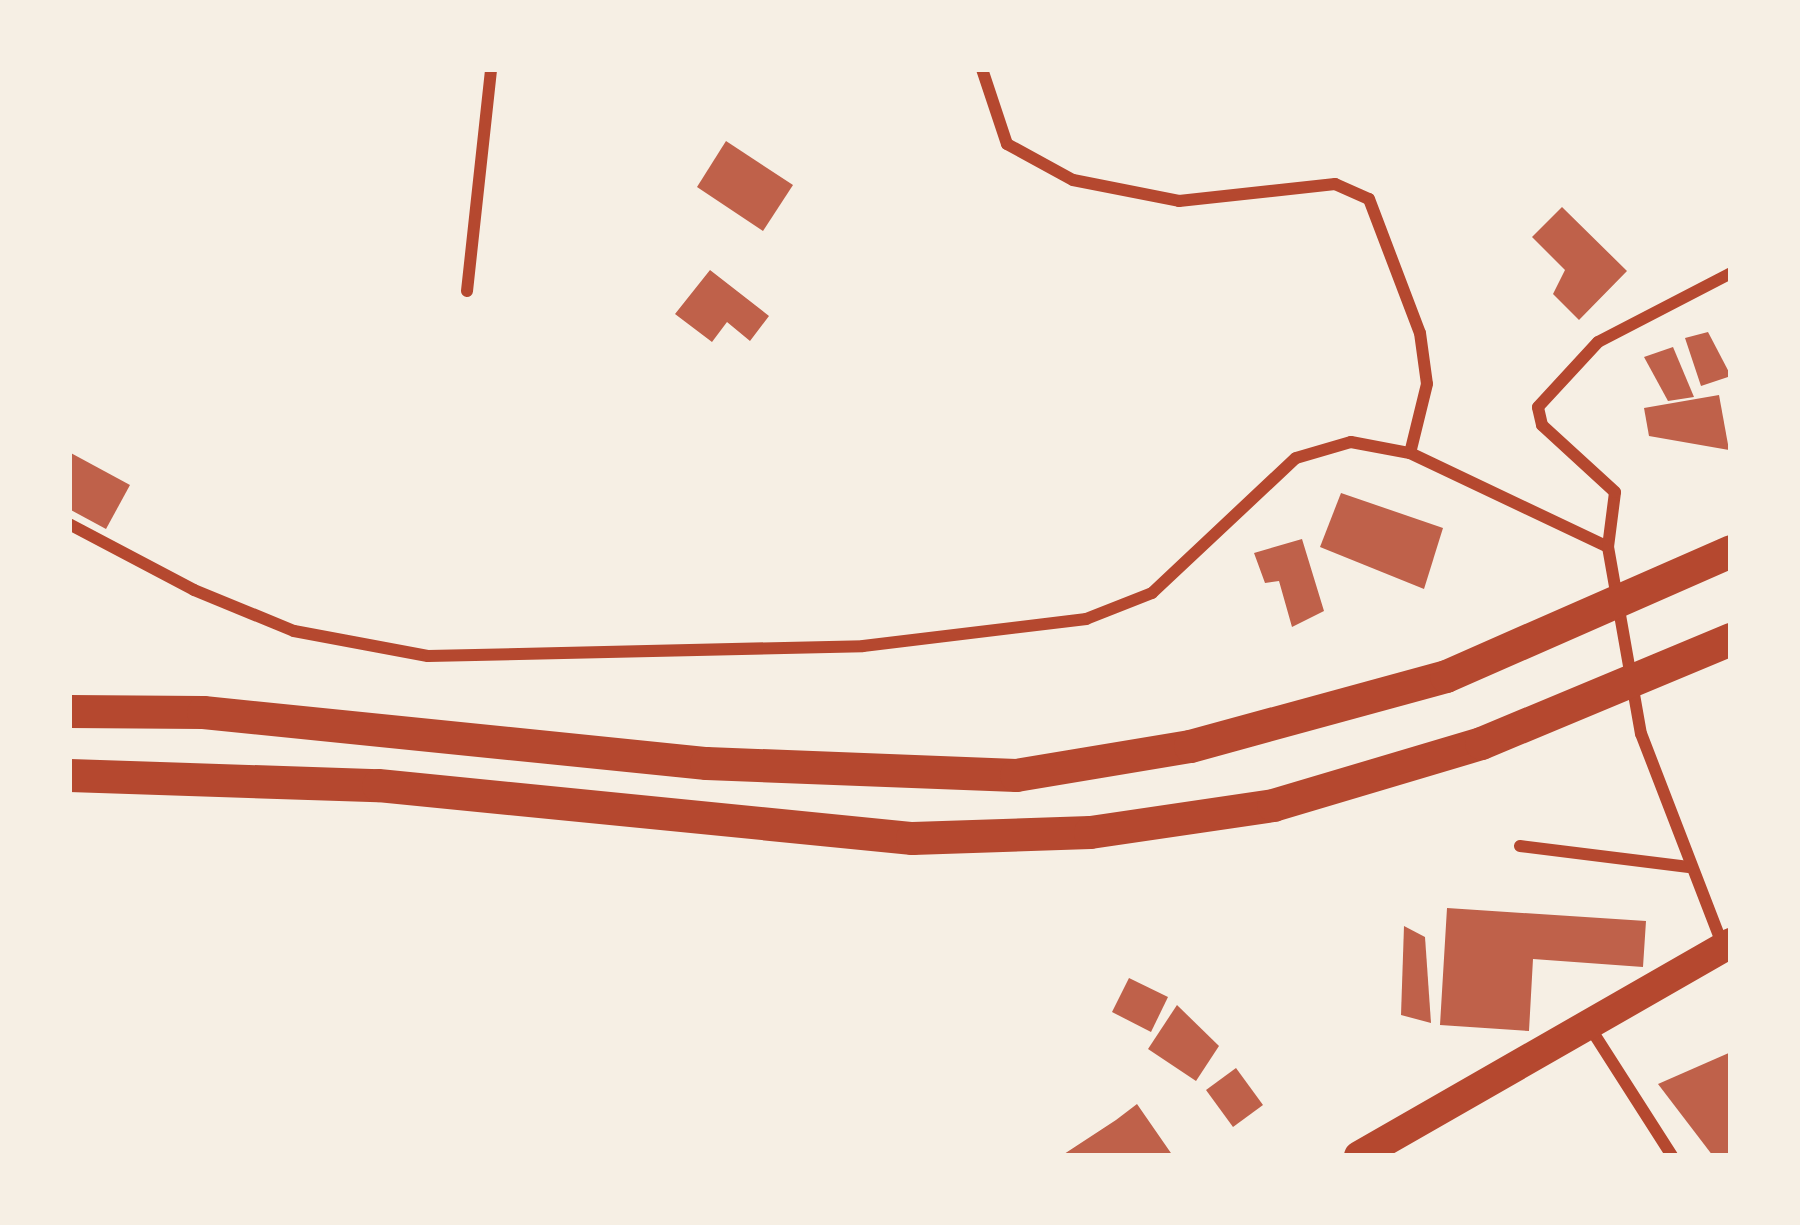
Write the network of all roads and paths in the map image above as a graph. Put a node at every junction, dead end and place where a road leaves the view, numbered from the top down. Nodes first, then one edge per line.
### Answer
1 (491, 69) edge
2 (982, 69) edge
3 (1731, 273) edge
4 (467, 290) dead end
5 (1410, 454) junction
6 (69, 524) edge
7 (1608, 547) junction
8 (1731, 551) edge
9 (1731, 639) edge
10 (69, 711) edge
11 (69, 775) edge
12 (1520, 846) dead end
13 (1689, 867) junction
14 (1727, 945) edge
15 (1585, 1020) junction
16 (1359, 1156) edge
17 (1672, 1156) edge

1 - 4 street
2 - 5 street
3 - 7 street
5 - 6 street
5 - 7 street
7 - 13 street
8 - 10 highway
9 - 11 highway
12 - 13 street
13 - 14 street
14 - 15 main road
15 - 16 main road
15 - 17 street

